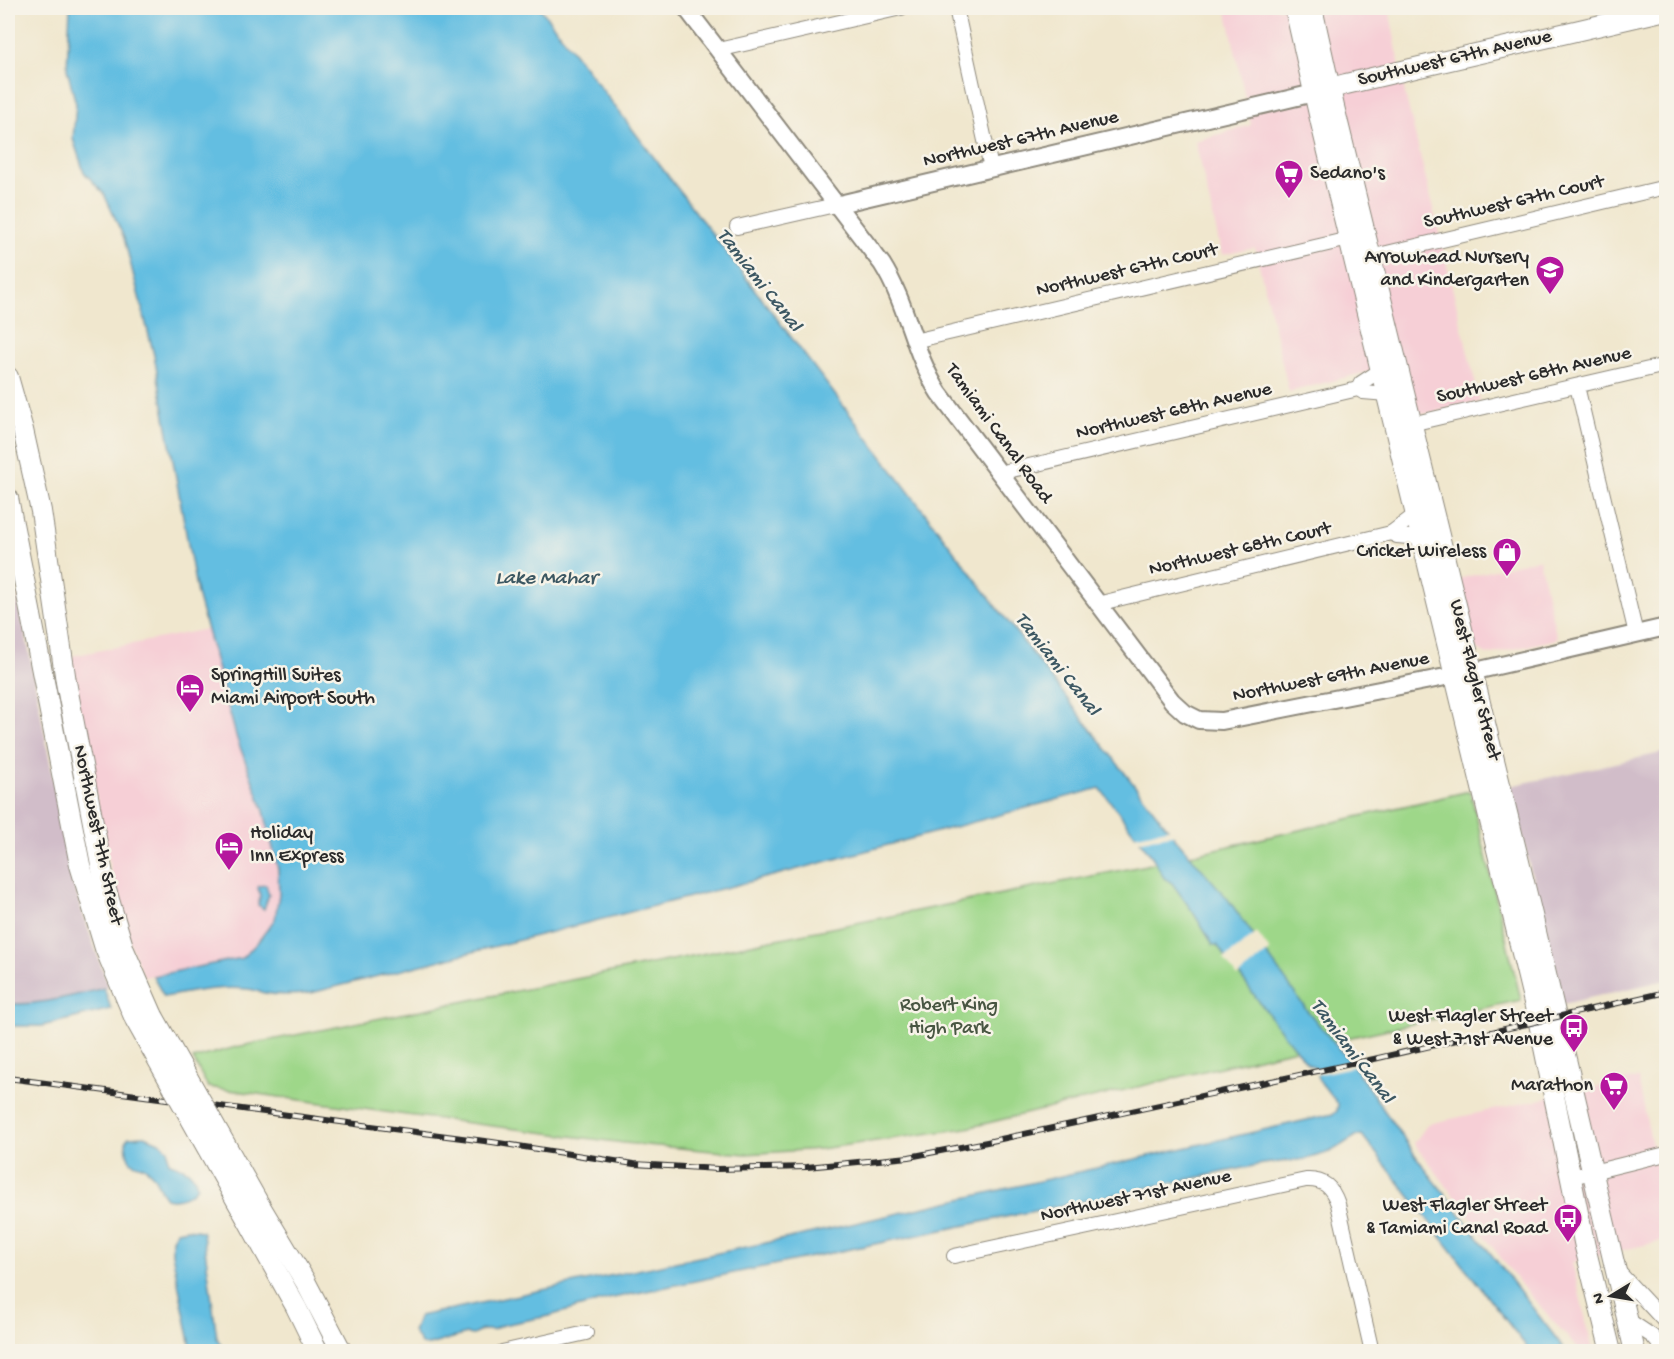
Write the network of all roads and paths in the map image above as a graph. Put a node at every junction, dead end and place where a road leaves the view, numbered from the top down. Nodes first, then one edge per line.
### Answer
1 (686, 8) edge
2 (901, 8) edge
3 (957, 8) edge
4 (1295, 8) edge
5 (1312, 8) edge
6 (1666, 10) edge
7 (718, 50) junction
8 (1322, 91) junction
9 (991, 168) junction
10 (1666, 187) edge
11 (835, 205) junction
12 (737, 227) dead end
13 (1349, 239) junction
14 (1370, 257) junction
15 (914, 341) junction
16 (1666, 365) edge
17 (1381, 370) junction
18 (8, 377) edge
19 (1577, 386) junction
20 (1358, 389) junction
21 (1387, 394) junction
22 (1411, 424) junction
23 (999, 473) junction
24 (8, 498) edge
25 (1416, 514) junction
26 (1391, 533) junction
27 (1421, 538) junction
28 (1097, 604) junction
29 (1666, 627) edge
30 (1636, 634) junction
31 (1464, 673) junction
32 (1199, 720) joint
33 (1517, 892) junction
34 (144, 1017) junction
35 (1666, 1154) edge
36 (1592, 1172) junction
37 (1572, 1177) junction
38 (253, 1211) junction
39 (954, 1256) dead end
40 (1615, 1267) junction
41 (1628, 1320) junction
42 (1666, 1323) edge
43 (586, 1333) dead end
44 (318, 1352) edge
45 (342, 1352) edge
46 (502, 1352) edge
47 (1372, 1352) edge
48 (1611, 1352) edge
49 (1635, 1352) edge
50 (1666, 1352) edge

1 - 7 street, Tamiami Canal Road
2 - 7 street
3 - 9 street
4 - 8 main road, West Flagler Street
5 - 8 main road, West Flagler Street
6 - 8 main road, Southwest 67th Avenue
7 - 11 street, Tamiami Canal Road
8 - 9 street, Northwest 67th Avenue
8 - 13 main road, West Flagler Street
8 - 14 main road, West Flagler Street
9 - 11 street, Northwest 67th Avenue
10 - 14 street, Southwest 67th Court
11 - 12 street, Northwest 67th Avenue
11 - 15 street, Tamiami Canal Road
13 - 15 street, Northwest 67th Court
13 - 17 main road, West Flagler Street
14 - 22 main road, West Flagler Street
15 - 23 street, Tamiami Canal Road
16 - 19 street, Southwest 68th Avenue
17 - 20 street, Northwest 68th Avenue
17 - 21 main road, West Flagler Street
18 - 34 main road, Northwest 7th Street
19 - 22 street, Southwest 68th Avenue
19 - 30 street
20 - 21 street, Northwest 68th Avenue
20 - 23 street, Northwest 68th Avenue
21 - 25 main road, West Flagler Street
22 - 31 main road, West Flagler Street
23 - 28 street, Tamiami Canal Road
24 - 34 main road, Northwest 7th Street
25 - 26 street, Northwest 68th Court
25 - 27 main road, West Flagler Street
26 - 27 street, Northwest 68th Court
26 - 28 street, Northwest 68th Court
27 - 31 main road, West Flagler Street
28 - 32 street, Tamiami Canal Road
29 - 30 street, Northwest 69th Avenue
30 - 31 street, Northwest 69th Avenue
31 - 32 street, Northwest 69th Avenue
31 - 33 main road, West Flagler Street
33 - 36 main road, West Flagler Street
33 - 37 main road, West Flagler Street
34 - 38 main road, Northwest 7th Street, bridge
35 - 36 street
36 - 37 street
36 - 40 main road, West Flagler Street
37 - 48 main road, West Flagler Street
38 - 44 main road, Northwest 7th Street
38 - 45 main road, Northwest 7th Street
39 - 47 street, Northwest 71st Avenue
40 - 41 main road, West Flagler Street
40 - 42 street
41 - 49 main road, West Flagler Street
41 - 50 street
43 - 46 street

